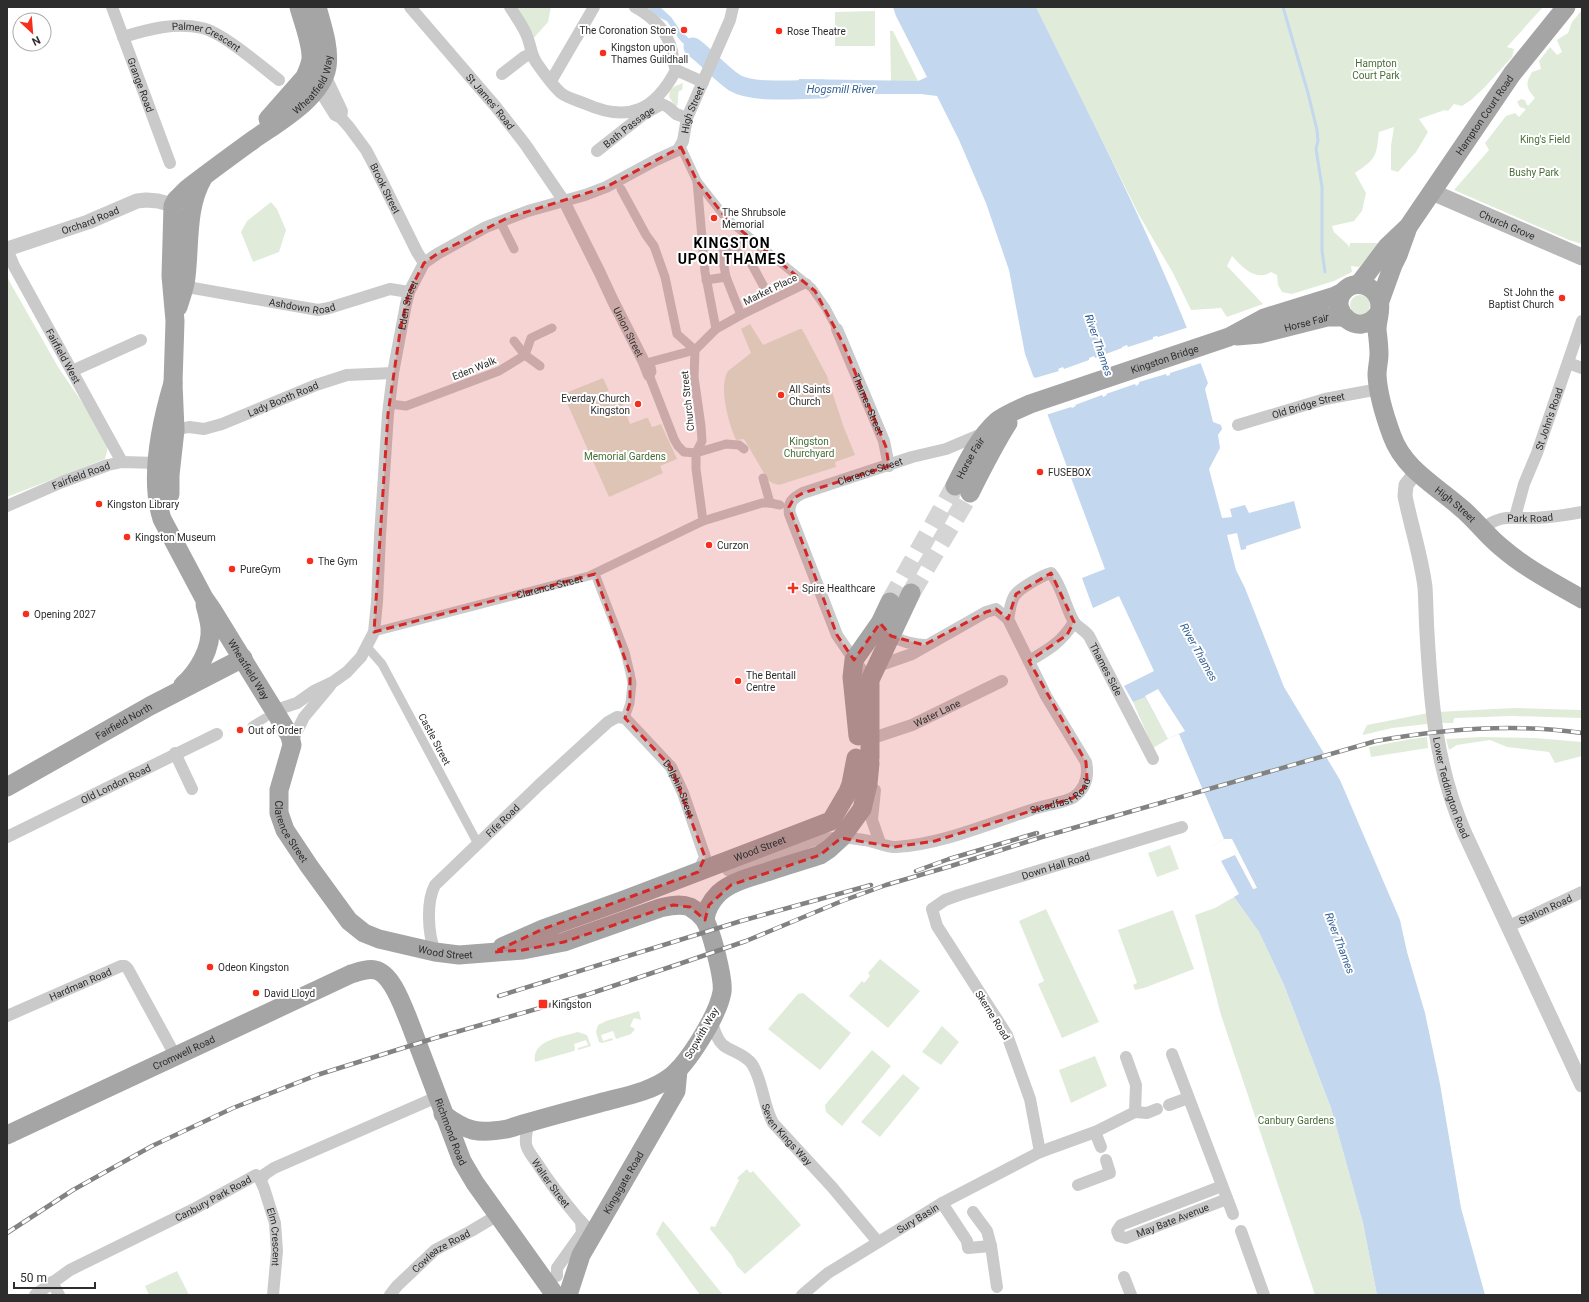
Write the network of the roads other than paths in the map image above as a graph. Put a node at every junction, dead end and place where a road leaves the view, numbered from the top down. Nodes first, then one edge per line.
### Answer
1 (112, 7) edge
2 (299, 7) edge
3 (317, 7) edge
4 (410, 7) edge
5 (510, 7) edge
6 (594, 7) edge
7 (635, 7) edge
8 (733, 7) edge
9 (1566, 7) edge
10 (123, 36) junction
11 (531, 54) junction
12 (676, 70) junction
13 (502, 74) dead end
14 (317, 77) junction
15 (704, 78) junction
16 (279, 80) dead end
17 (551, 82) junction
18 (687, 118) junction
19 (681, 147) junction
20 (597, 151) dead end
21 (170, 163) dead end
22 (204, 176) junction
23 (698, 180) junction
24 (621, 189) dead end
25 (1432, 192) junction
26 (194, 194) junction
27 (564, 201) junction
28 (173, 206) junction
29 (500, 221) junction
30 (1408, 227) junction
31 (746, 236) junction
32 (7, 249) edge
33 (514, 249) dead end
34 (733, 249) junction
35 (764, 250) junction
36 (722, 255) junction
37 (1582, 257) edge
38 (703, 259) junction
39 (424, 263) junction
40 (751, 263) junction
41 (726, 277) junction
42 (706, 280) junction
43 (807, 283) junction
44 (1351, 288) junction
45 (183, 289) junction
46 (409, 292) junction
47 (770, 300) junction
48 (1379, 308) junction
49 (741, 315) junction
50 (1350, 321) junction
51 (1582, 321) edge
52 (1266, 325) junction
53 (552, 328) dead end
54 (837, 330) joint
55 (714, 331) junction
56 (141, 340) dead end
57 (514, 341) dead end
58 (694, 350) junction
59 (525, 355) junction
60 (1568, 363) junction
61 (540, 366) dead end
62 (1582, 368) edge
63 (72, 371) junction
64 (393, 373) junction
65 (649, 375) junction
66 (1378, 381) junction
67 (172, 383) junction
68 (390, 404) junction
69 (1238, 425) dead end
70 (175, 430) junction
71 (995, 433) junction
72 (744, 449) dead end
73 (946, 449) junction
74 (696, 453) junction
75 (971, 456) junction
76 (122, 462) junction
77 (158, 463) junction
78 (889, 466) junction
79 (1416, 472) junction
80 (763, 478) dead end
81 (770, 503) junction
82 (780, 505) dead end
83 (7, 506) edge
84 (1582, 512) edge
85 (1515, 517) junction
86 (703, 521) junction
87 (1482, 528) junction
88 (172, 535) junction
89 (595, 574) junction
90 (911, 594) tunnel mouth
91 (204, 598) junction
92 (1582, 599) edge
93 (890, 602) tunnel mouth
94 (1008, 619) junction
95 (1074, 622) junction
96 (886, 629) junction
97 (374, 632) junction
98 (924, 645) junction
99 (367, 647) junction
100 (243, 658) junction
101 (854, 660) junction
102 (1029, 661) junction
103 (871, 678) junction
104 (1002, 681) dead end
105 (333, 682) junction
106 (172, 694) junction
107 (270, 713) junction
108 (625, 718) junction
109 (252, 726) dead end
110 (220, 732) dead end
111 (874, 738) junction
112 (292, 741) junction
113 (175, 753) junction
114 (1153, 759) dead end
115 (868, 760) junction
116 (7, 787) edge
117 (192, 789) dead end
118 (1182, 827) dead end
119 (7, 837) edge
120 (841, 838) junction
121 (880, 843) junction
122 (478, 844) junction
123 (698, 872) junction
124 (1582, 892) edge
125 (624, 900) junction
126 (932, 909) joint
127 (705, 920) junction
128 (1509, 926) junction
129 (379, 938) joint
130 (435, 952) junction
131 (494, 952) junction
132 (361, 971) joint
133 (7, 1016) edge
134 (711, 1020) junction
135 (1172, 1054) dead end
136 (176, 1057) junction
137 (1126, 1057) dead end
138 (678, 1070) junction
139 (1582, 1085) edge
140 (1188, 1098) junction
141 (440, 1105) junction
142 (1169, 1105) dead end
143 (1157, 1109) dead end
144 (1134, 1112) junction
145 (529, 1122) junction
146 (1095, 1132) junction
147 (7, 1135) edge
148 (1101, 1147) dead end
149 (1040, 1152) junction
150 (1106, 1160) dead end
151 (261, 1180) junction
152 (1078, 1185) dead end
153 (1222, 1186) junction
154 (1227, 1199) junction
155 (942, 1203) junction
156 (973, 1212) dead end
157 (1233, 1214) dead end
158 (498, 1215) junction
159 (581, 1221) junction
160 (1241, 1232) dead end
161 (591, 1238) junction
162 (878, 1242) junction
163 (991, 1246) junction
164 (581, 1255) junction
165 (1124, 1277) dead end
166 (52, 1282) junction
167 (552, 1284) edge
168 (997, 1286) dead end
169 (1261, 1294) edge
170 (35, 1295) edge
171 (60, 1295) edge
172 (273, 1295) edge
173 (390, 1295) edge
174 (568, 1295) edge
175 (802, 1295) edge
176 (1131, 1295) edge

1 - 10 street, Grange Road
2 - 14 main road, Wheatfield Way
3 - 14 main road, Wheatfield Way
4 - 27 street, St James' Road
5 - 11 street
6 - 17 street
7 - 12 street
8 - 15 street, High Street
9 - 25 main road, Hampton Court Road
10 - 16 street, Palmer Crescent
10 - 21 street, Grange Road
11 - 13 street
11 - 17 street
12 - 15 street
12 - 17 street
14 - 22 main road, Wheatfield Way
14 - 39 street, Brook Street
15 - 18 street, High Street
18 - 19 street, High Street
18 - 20 street, Bath Passage
19 - 23 street, Market Place
19 - 27 street, Eden Street
22 - 26 main road, Wheatfield Way
22 - 28 main road, Wheatfield Way
23 - 31 street, Market Place
23 - 38 street, Market Place
24 - 58 street
25 - 30 main road, Hampton Court Road
25 - 37 main road, Church Grove
26 - 28 street
26 - 45 main road, Wheatfield Way
27 - 29 street, Eden Street
27 - 65 street, Union Street
28 - 32 street, Orchard Road
28 - 45 main road, Wheatfield Way
29 - 33 street
29 - 39 street, Eden Street
30 - 44 main road, Hampton Court Road
30 - 48 main road, Hampton Court Road
31 - 34 street
31 - 35 street, Market Place
32 - 63 street, Fairfield West
34 - 36 street
34 - 40 street
35 - 40 street
35 - 43 street, Market Place
36 - 38 street
36 - 41 street
38 - 42 street, Market Place
39 - 46 street, Eden Street
40 - 47 street
41 - 42 street
41 - 49 street
42 - 55 street, Market Place
43 - 47 street, Market Place
43 - 54 street
44 - 48 main road
44 - 50 main road
44 - 52 main road, Horse Fair
45 - 46 street, Ashdown Road
45 - 67 main road, Wheatfield Way
46 - 64 street, Eden Street
47 - 49 street, Market Place
48 - 50 main road
48 - 66 main road, High Street
49 - 55 street, Market Place
50 - 52 main road, Horse Fair
50 - 66 main road, High Street
51 - 60 street, St John's Road
52 - 71 main road, Kingston Bridge
53 - 59 street
54 - 78 street, Thames Street
55 - 58 street
56 - 63 street
57 - 59 street
58 - 65 street
58 - 74 street, Church Street
59 - 61 street
59 - 68 street, Eden Walk
60 - 62 street
60 - 85 street, St John's Road
63 - 76 street, Fairfield West
64 - 68 street, Eden Street
64 - 70 street, Lady Booth Road
65 - 74 street, Union Street
66 - 69 street, Old Bridge Street
66 - 79 main road, High Street
67 - 70 main road, Wheatfield Way
67 - 77 main road, Wheatfield Way
68 - 97 street, Eden Street
70 - 88 main road, Wheatfield Way
71 - 73 street, Clarence Street
71 - 75 main road, Horse Fair
71 - 75 main road, Horse Fair
72 - 74 street
73 - 75 street, Clarence Street
73 - 78 street, Clarence Street
74 - 86 street, Church Street
76 - 77 street, Fairfield Road
76 - 83 street, Fairfield Road
77 - 88 main road, Wheatfield Way
78 - 101 street, Clarence Street
79 - 87 main road, High Street
79 - 128 street, Lower Teddington Road
80 - 81 street
81 - 82 street, Clarence Street
81 - 86 street, Clarence Street
84 - 85 street, Park Road
85 - 87 street, Park Road
86 - 89 street, Clarence Street
87 - 92 main road, High Street
88 - 91 main road, Wheatfield Way
89 - 97 street, Clarence Street
89 - 108 street
90 - 96 main road
91 - 100 main road, Wheatfield Way
91 - 106 main road, Wheatfield Way
93 - 96 main road
94 - 95 street, Thames Side
94 - 98 street
94 - 102 street, Steadfast Road
95 - 102 street
95 - 114 street, Thames Side
96 - 98 street
96 - 101 main road
96 - 103 main road
97 - 99 street, Clarence Street
98 - 103 street
99 - 105 street, Clarence Street
99 - 122 street, Castle Street
100 - 106 main road, Fairfield North
100 - 107 main road, Wheatfield Way
101 - 103 street
101 - 115 main road, Wood Street
102 - 121 street, Steadfast Road
103 - 111 main road, Wood Street
104 - 111 street, Water Lane
105 - 107 street, Clarence Street
105 - 112 street, Clarence Street
106 - 116 main road, Fairfield North
107 - 109 street
107 - 112 main road, Wheatfield Way
108 - 122 street, Fife Road
108 - 123 street, Dolphin Street
110 - 113 street, Old London Road
111 - 115 main road, Wood Street
112 - 129 main road, Clarence Street
113 - 117 street
113 - 119 street, Old London Road
115 - 120 main road, Wood Street
115 - 121 street
115 - 123 main road, Wood Street
118 - 126 street, Down Hall Road
120 - 121 street, Wood Street
120 - 125 street, Wood Street
120 - 127 main road
122 - 130 street, Fife Road
123 - 125 main road, Wood Street
124 - 128 street, Station Road
125 - 131 main road, Wood Street
126 - 149 street, Skerne Road
127 - 131 main road
127 - 134 main road, Sopwith Way
128 - 139 street, Lower Teddington Road
129 - 130 main road, Wood Street
130 - 131 main road, Wood Street
132 - 136 main road, Cromwell Road
132 - 141 main road, Richmond Road
133 - 136 street, Hardman Road
134 - 138 main road, Sopwith Way
134 - 162 street, Seven Kings Way
135 - 140 street
136 - 147 main road, Cromwell Road
137 - 144 street
138 - 145 main road, Sopwith Way
138 - 161 main road, Kingsgate Road
140 - 142 street
140 - 153 street
141 - 145 main road, Sopwith Way
141 - 151 street, Canbury Park Road
141 - 158 main road, Richmond Road
143 - 144 street
144 - 146 street, Sury Basin
145 - 159 street, Walter Street
146 - 148 street
146 - 149 street, Sury Basin
149 - 155 street, Sury Basin
150 - 152 street
151 - 166 street, Canbury Park Road
151 - 172 street, Elm Crescent
153 - 154 street
153 - 154 street, May Bate Avenue
154 - 157 street
155 - 162 street, Sury Basin
155 - 163 street
156 - 163 street
158 - 167 main road, Richmond Road
158 - 173 street, Cowleaze Road
159 - 161 street, Walter Street
159 - 167 street
160 - 169 street
161 - 164 main road, Kingsgate Road
162 - 175 street, Sury Basin
163 - 168 street
164 - 167 main road
164 - 174 main road, Kingsgate Road
165 - 176 street
166 - 170 street, Canbury Park Road
166 - 171 street

